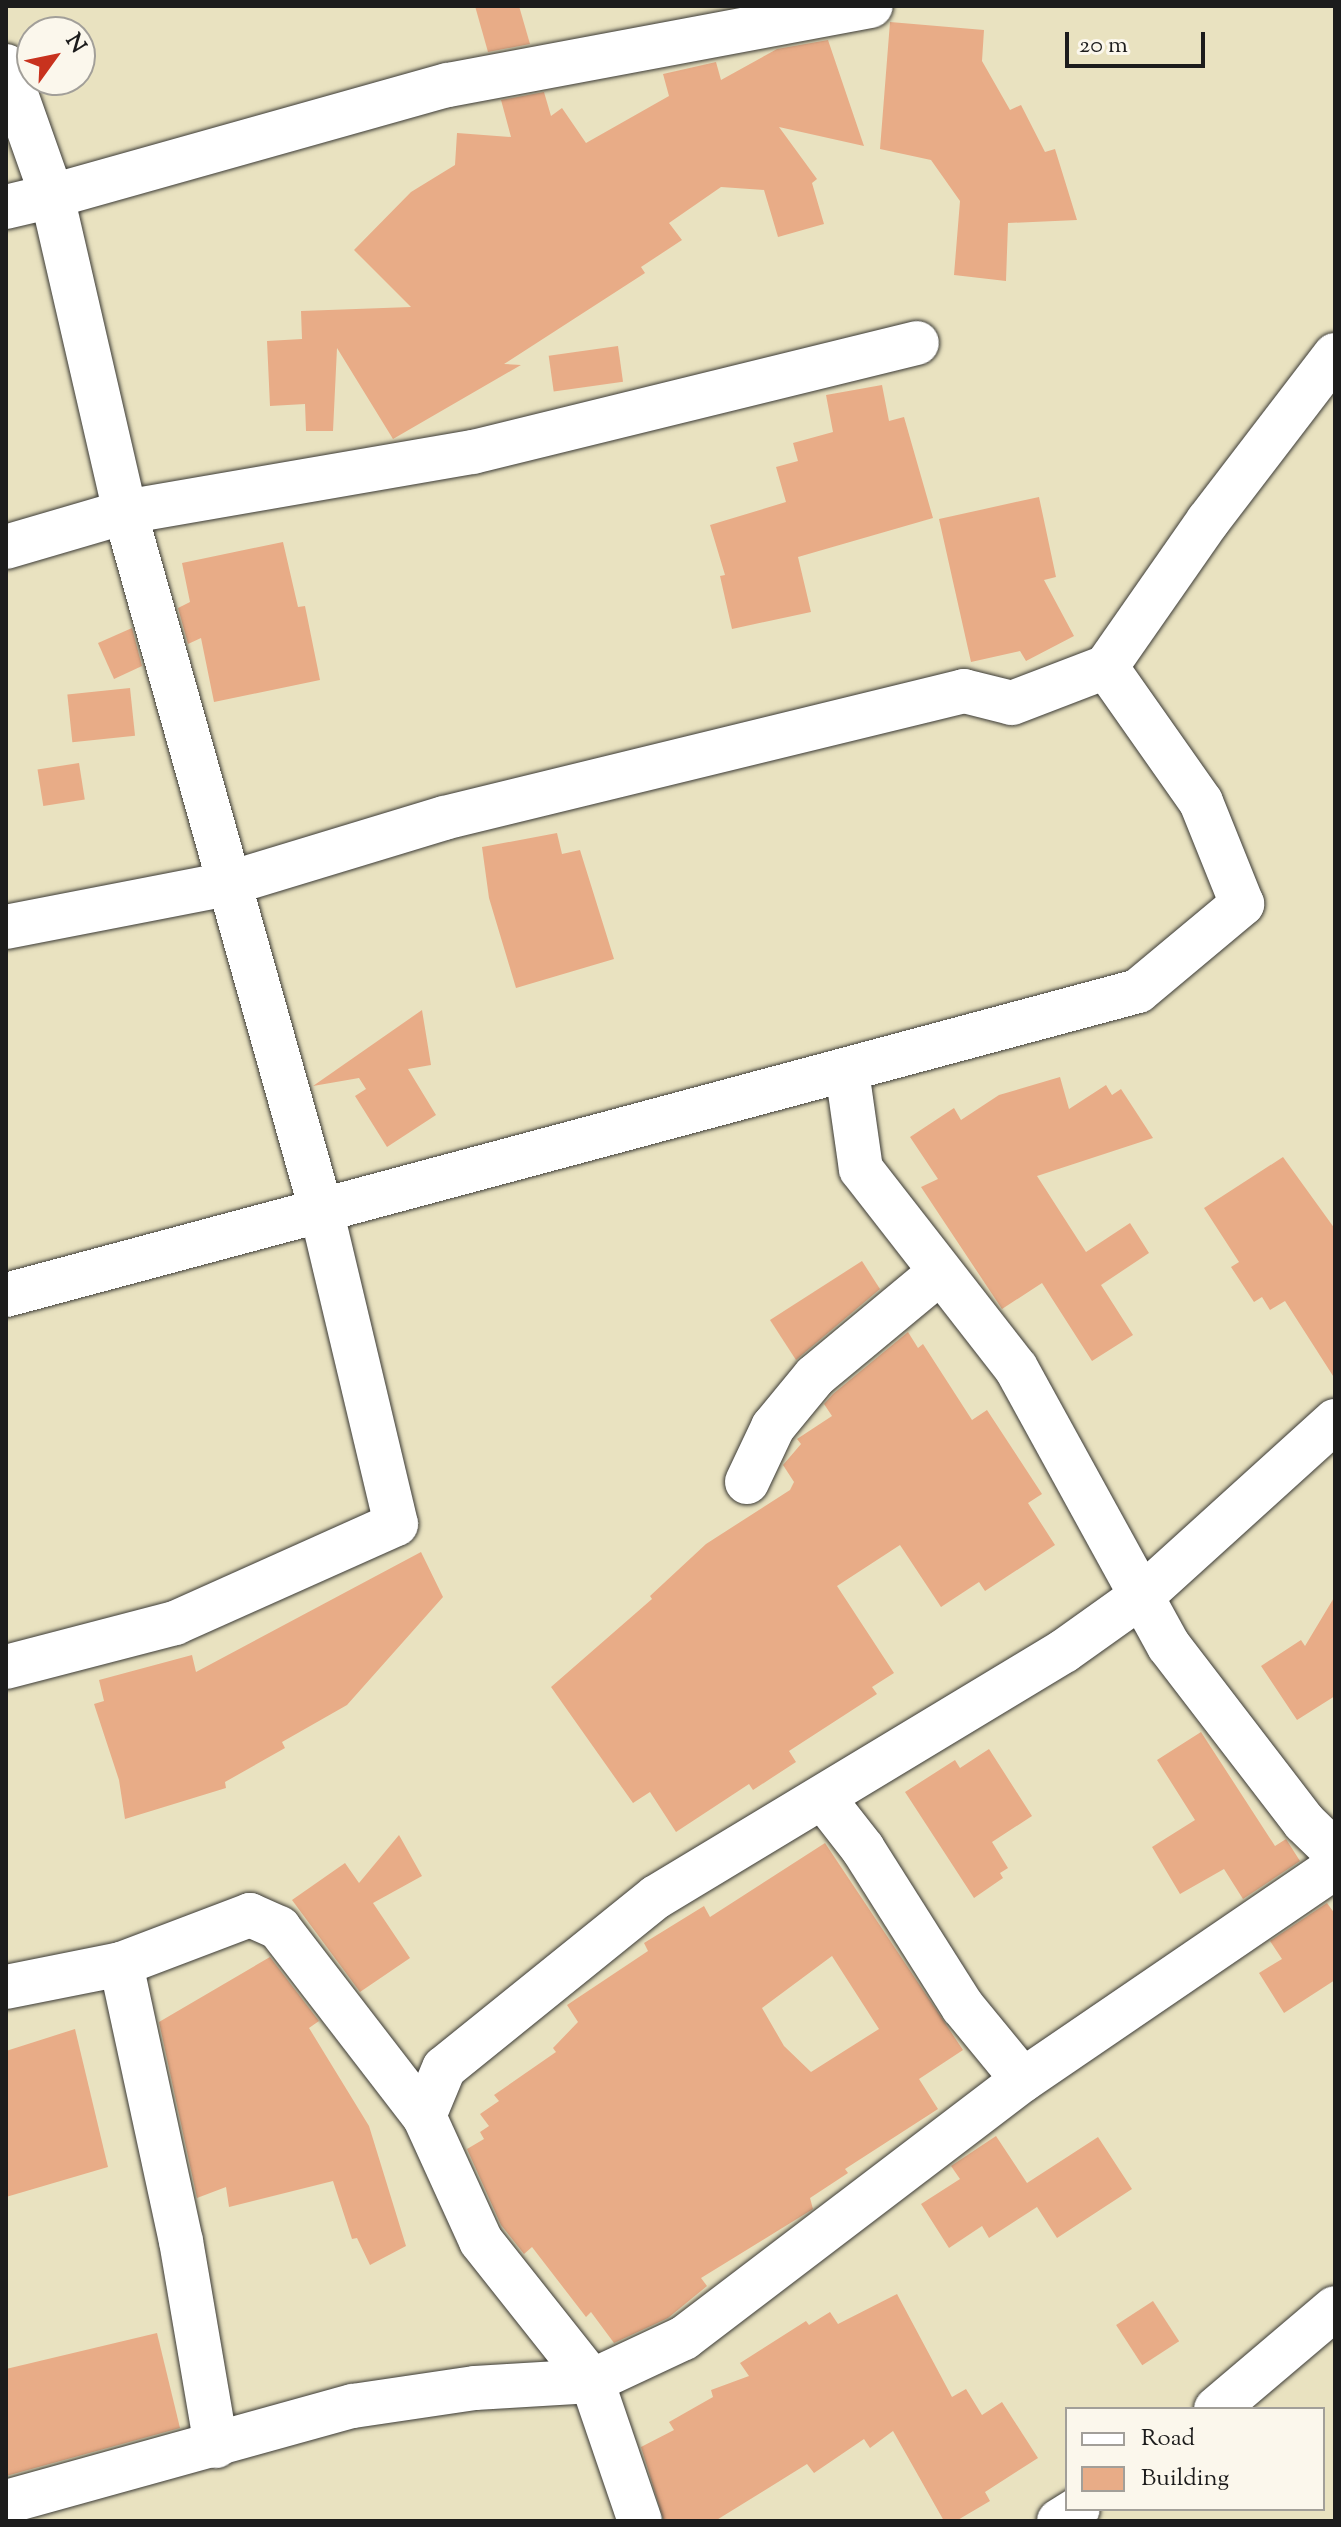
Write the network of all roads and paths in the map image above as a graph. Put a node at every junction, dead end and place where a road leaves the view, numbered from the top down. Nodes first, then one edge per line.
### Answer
1 (871, 6) edge
2 (6, 66) edge
3 (52, 196) junction
4 (6, 207) edge
5 (917, 343) dead end
6 (1335, 355) edge
7 (125, 512) junction
8 (6, 547) edge
9 (1106, 667) junction
10 (227, 884) junction
11 (6, 927) edge
12 (847, 1071) junction
13 (322, 1213) junction
14 (938, 1274) junction
15 (6, 1295) edge
16 (1335, 1421) edge
17 (747, 1482) dead end
18 (1144, 1594) junction
19 (6, 1667) edge
20 (824, 1799) junction
21 (1335, 1852) edge
22 (1335, 1867) edge
23 (121, 1964) junction
24 (6, 1987) edge
25 (1023, 2080) junction
26 (424, 2116) junction
27 (1335, 2308) edge
28 (592, 2381) junction
29 (1218, 2407) edge
30 (216, 2446) junction
31 (6, 2502) edge
32 (640, 2521) edge

1 - 3 street
2 - 3 street
3 - 4 street
3 - 7 street
5 - 7 street
6 - 9 street
7 - 8 street
7 - 10 street
9 - 10 street
9 - 12 street
10 - 11 street
10 - 13 street
12 - 13 street
12 - 14 street
13 - 15 street
13 - 19 street
14 - 17 street
14 - 18 street
16 - 18 street
18 - 20 street
18 - 21 street
20 - 25 street
20 - 26 street
22 - 25 street
23 - 24 street
23 - 26 street
23 - 30 street
25 - 28 street
26 - 28 street
27 - 29 street
28 - 30 street
28 - 32 street
30 - 31 street

